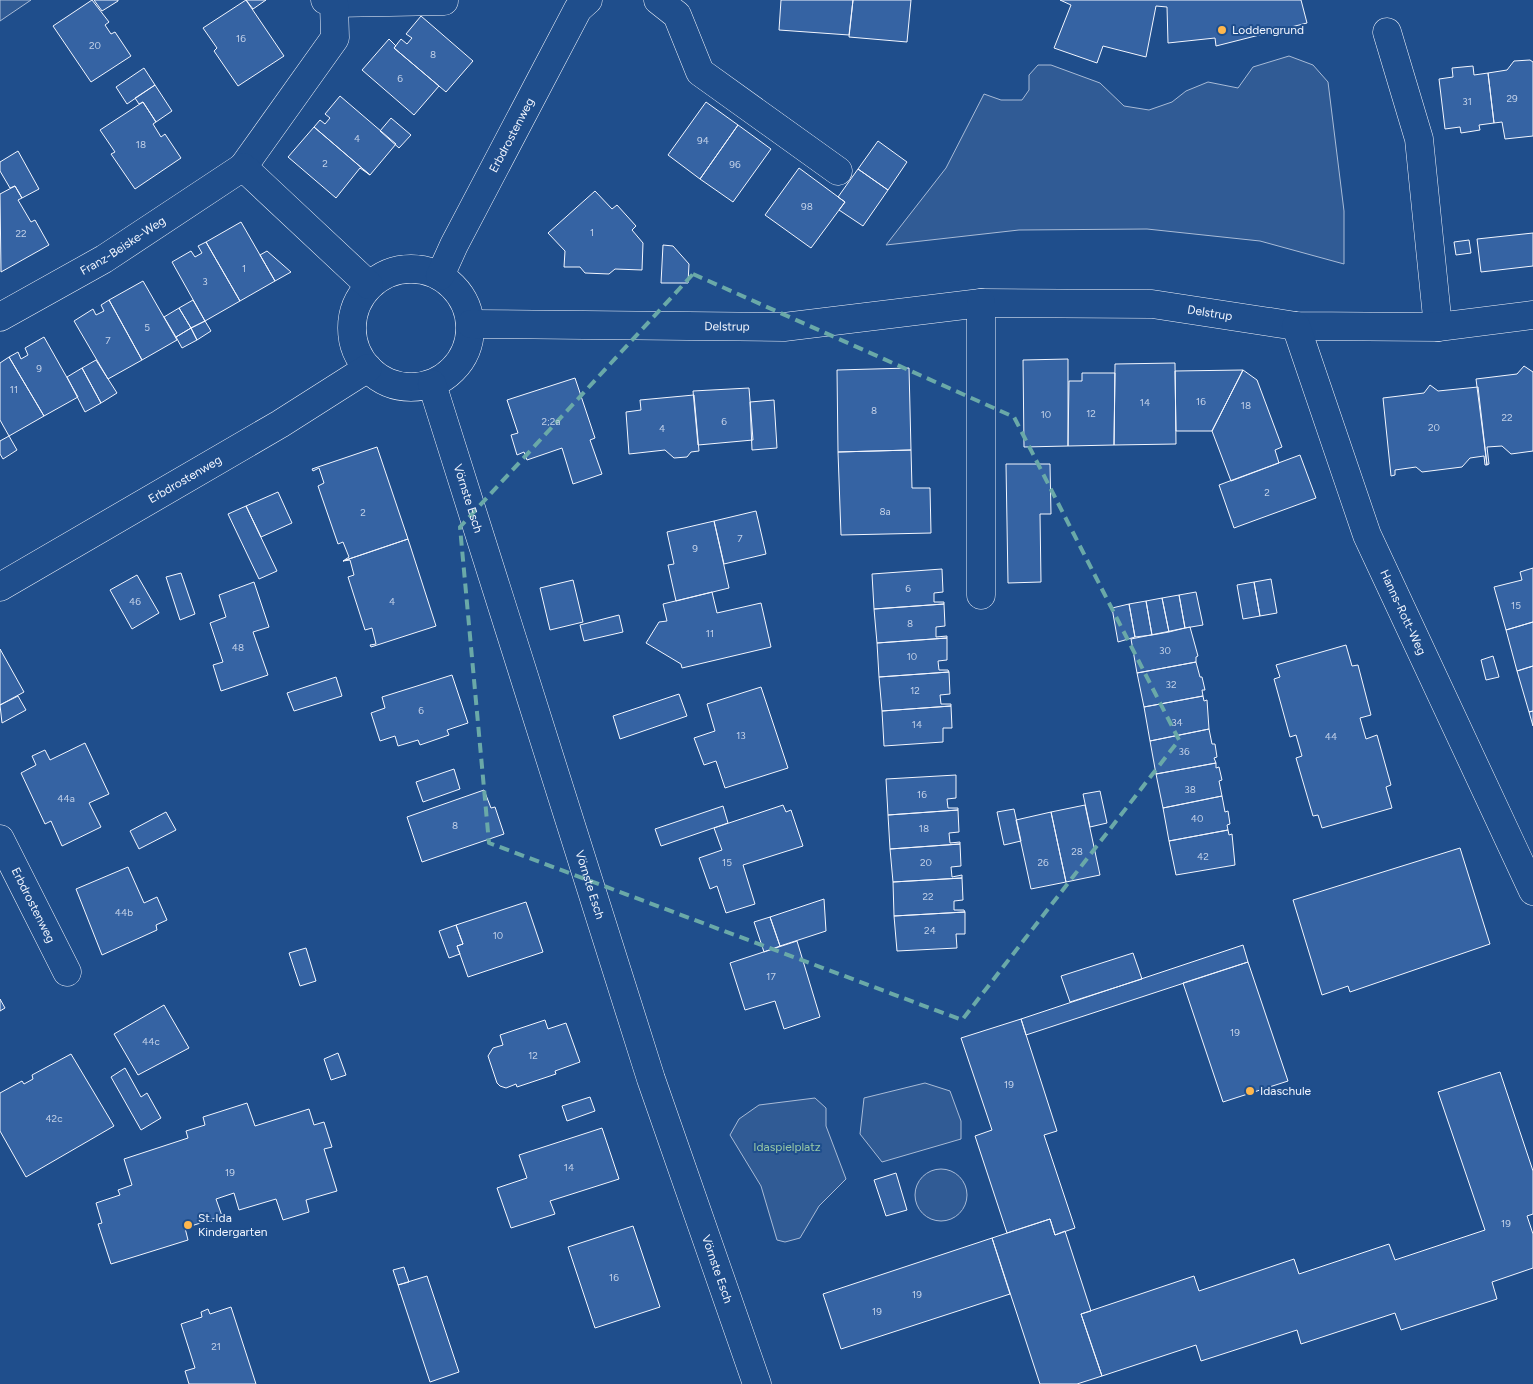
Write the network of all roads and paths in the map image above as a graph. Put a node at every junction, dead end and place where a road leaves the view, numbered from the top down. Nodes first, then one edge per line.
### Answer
1 (588, 0) edge
2 (658, 0) edge
3 (444, 1) edge
4 (330, 2) edge
5 (1387, 32) dead end
6 (243, 167) junction
7 (838, 171) dead end
8 (440, 276) junction
9 (369, 285) junction
10 (981, 303) junction
11 (1533, 316) edge
12 (0, 317) edge
13 (471, 324) junction
14 (1296, 326) junction
15 (1438, 328) junction
16 (368, 368) junction
17 (432, 384) junction
18 (0, 586) edge
19 (981, 595) dead end
20 (0, 839) edge
21 (1533, 891) edge
22 (67, 972) dead end
23 (756, 1384) edge

1 - 8 street, Erbdrostenweg
2 - 7 street
3 - 4 street, Franz-Beiske-Weg
4 - 6 street, Franz-Beiske-Weg
5 - 15 street
6 - 9 street
6 - 12 street, Franz-Beiske-Weg
8 - 9 street
8 - 13 street
9 - 16 street
10 - 13 street, Delstrup
10 - 14 street, Delstrup
10 - 19 street
11 - 15 street, Delstrup
13 - 17 street
14 - 15 street, Delstrup
14 - 21 street, Hanns-Rott-Weg
16 - 17 street
16 - 18 street, Erbdrostenweg
17 - 23 street, Vörnste Esch
20 - 22 street, Erbdrostenweg

